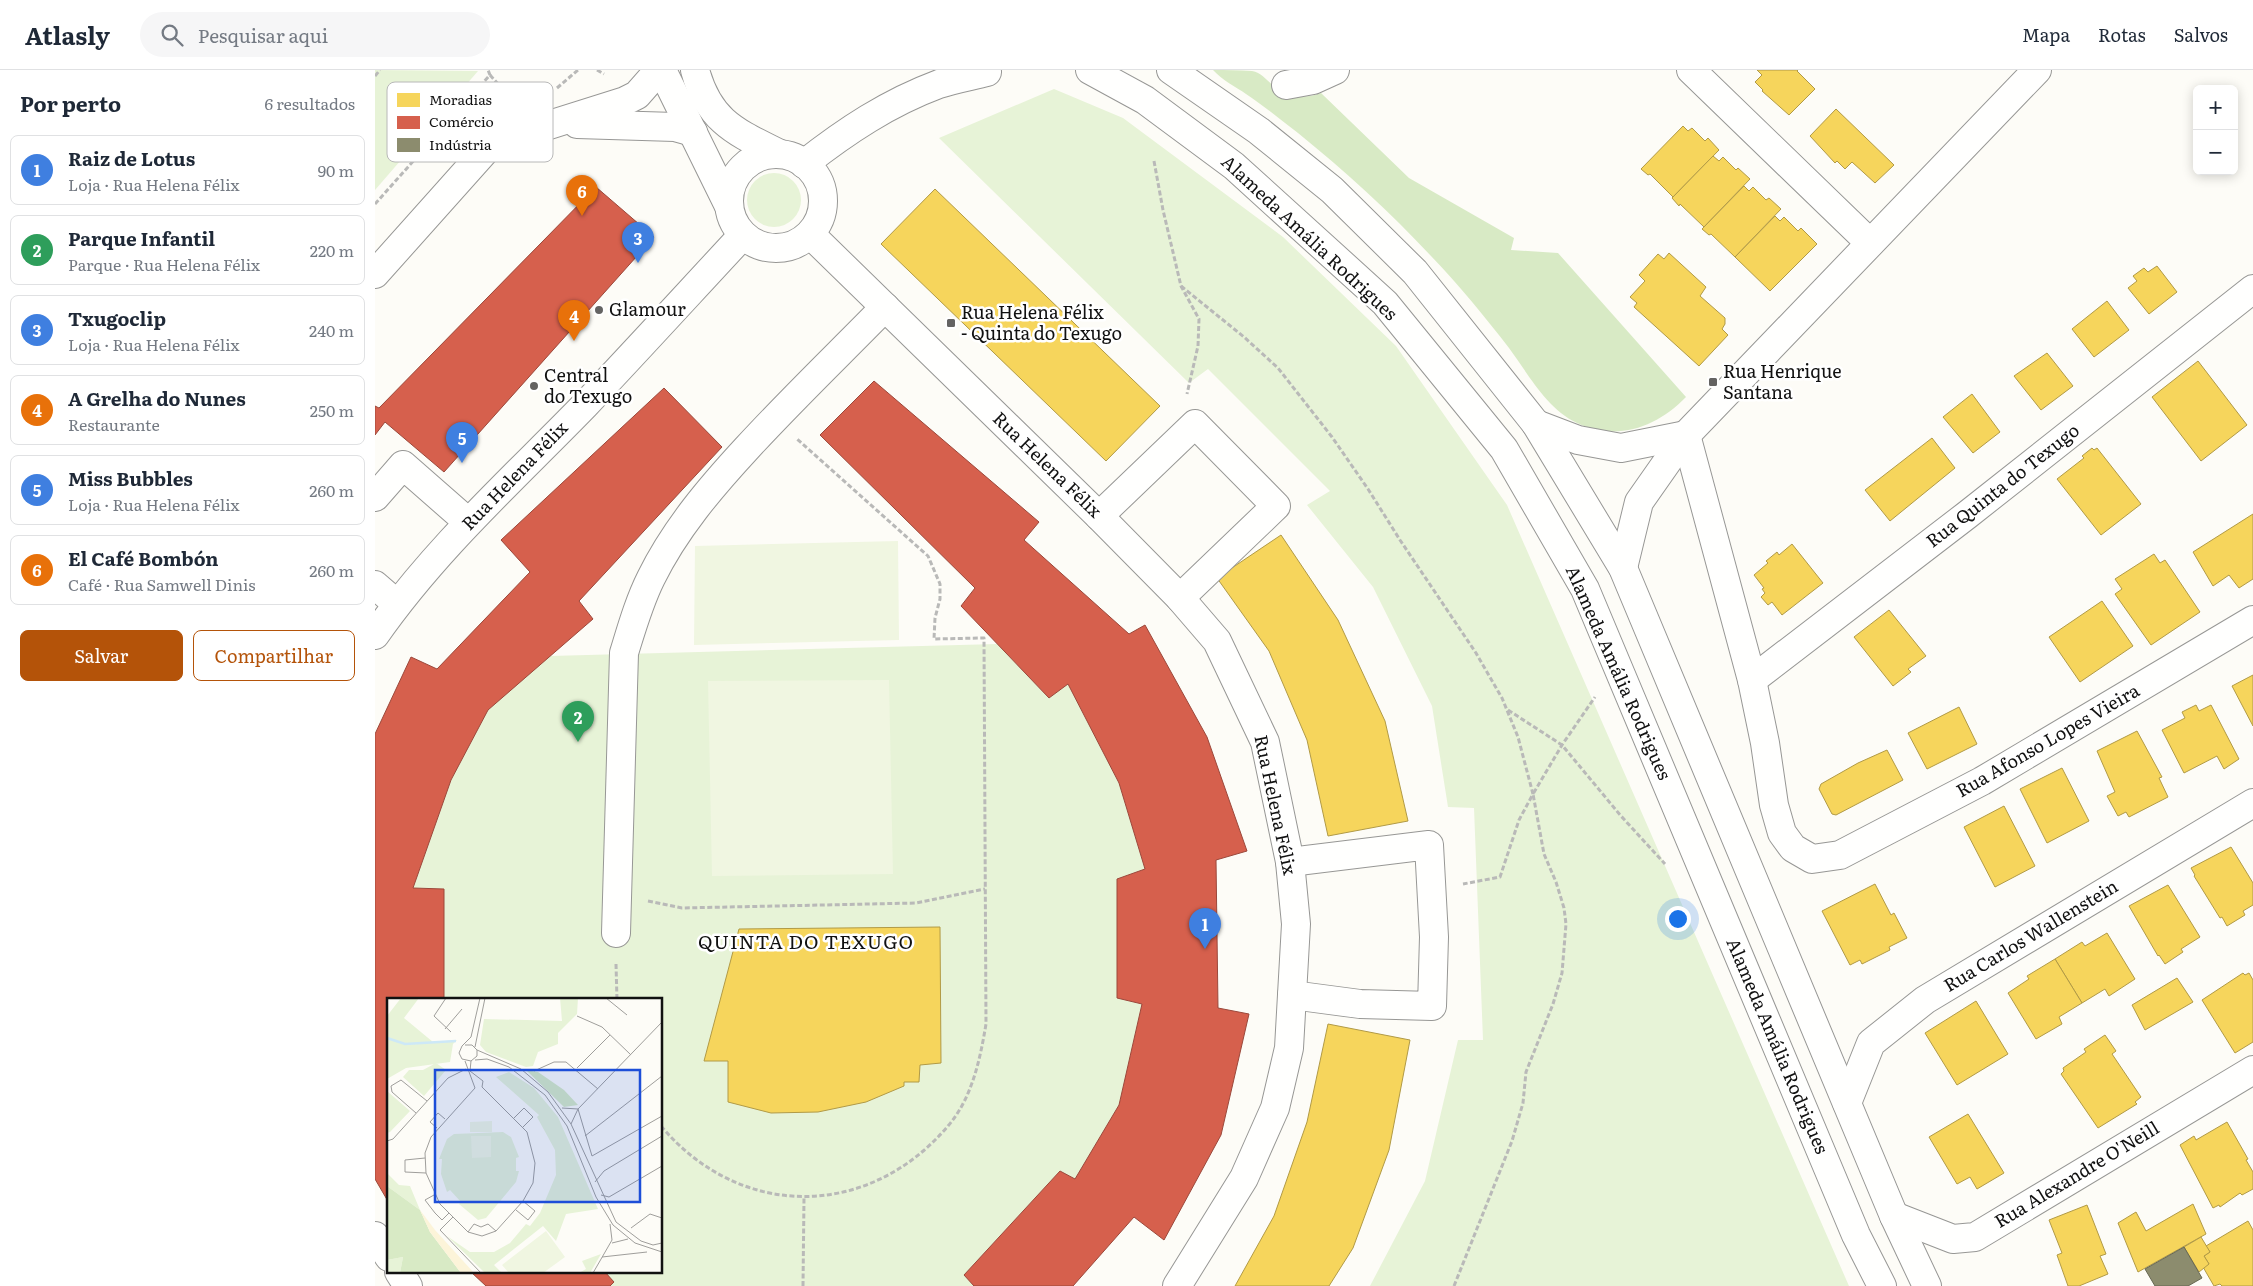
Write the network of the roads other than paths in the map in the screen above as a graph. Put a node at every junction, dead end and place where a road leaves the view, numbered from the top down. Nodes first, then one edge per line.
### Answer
1 (660, 70) edge
2 (695, 70) edge
3 (1090, 70) edge
4 (1171, 70) edge
5 (1335, 70) edge
6 (1691, 70) edge
7 (2037, 70) edge
8 (987, 72) dead end
9 (1286, 85) dead end
10 (560, 123) junction
11 (553, 125) edge
12 (693, 132) junction
13 (792, 159) junction
14 (475, 162) edge
15 (728, 204) junction
16 (810, 234) junction
17 (743, 235) junction
18 (1870, 243) junction
19 (375, 274) edge
20 (2253, 289) edge
21 (885, 307) junction
22 (1536, 424) junction
23 (1686, 435) junction
24 (375, 497) edge
25 (1099, 516) junction
26 (468, 522) junction
27 (1623, 568) junction
28 (375, 585) edge
29 (1180, 598) junction
30 (397, 604) junction
31 (2253, 620) edge
32 (375, 635) edge
33 (1751, 680) junction
34 (2253, 803) edge
35 (1290, 862) junction
36 (616, 933) road end
37 (1292, 995) junction
38 (2253, 1070) edge
39 (1847, 1103) junction
40 (1894, 1216) junction
41 (375, 1236) edge
42 (387, 1254) edge
43 (400, 1274) edge
44 (1185, 1283) edge
45 (408, 1286) edge
46 (1882, 1286) edge
47 (1927, 1286) edge

1 - 10 street
1 - 12 street
2 - 13 street
3 - 46 street, Alameda Amália Rodrigues
4 - 22 street
5 - 9 street
6 - 18 street
7 - 18 street
8 - 13 street
10 - 11 street
10 - 12 street
12 - 15 street
13 - 15 street
13 - 16 street
14 - 19 street
15 - 17 street
16 - 17 street
16 - 21 street, Rua Helena Félix
17 - 26 street, Rua Helena Félix
18 - 23 street
20 - 33 street, Rua Quinta do Texugo
21 - 25 street, Rua Helena Félix
21 - 36 street
22 - 23 street
22 - 27 street
23 - 27 street
23 - 33 street, Rua Afonso Lopes Vieira
24 - 26 street
25 - 29 street, Rua Helena Félix
25 - 29 street
26 - 30 street, Rua Helena Félix
27 - 39 street
28 - 30 street
29 - 35 street, Rua Helena Félix
30 - 32 street, Rua Helena Félix
31 - 33 street, Rua Afonso Lopes Vieira
34 - 39 street, Rua Carlos Wallenstein
35 - 37 street, Rua Helena Félix
35 - 37 street
37 - 44 street, Rua Helena Félix
38 - 40 street, Rua Alexandre O'Neill
39 - 40 street
40 - 47 street
41 - 42 street
43 - 45 street

